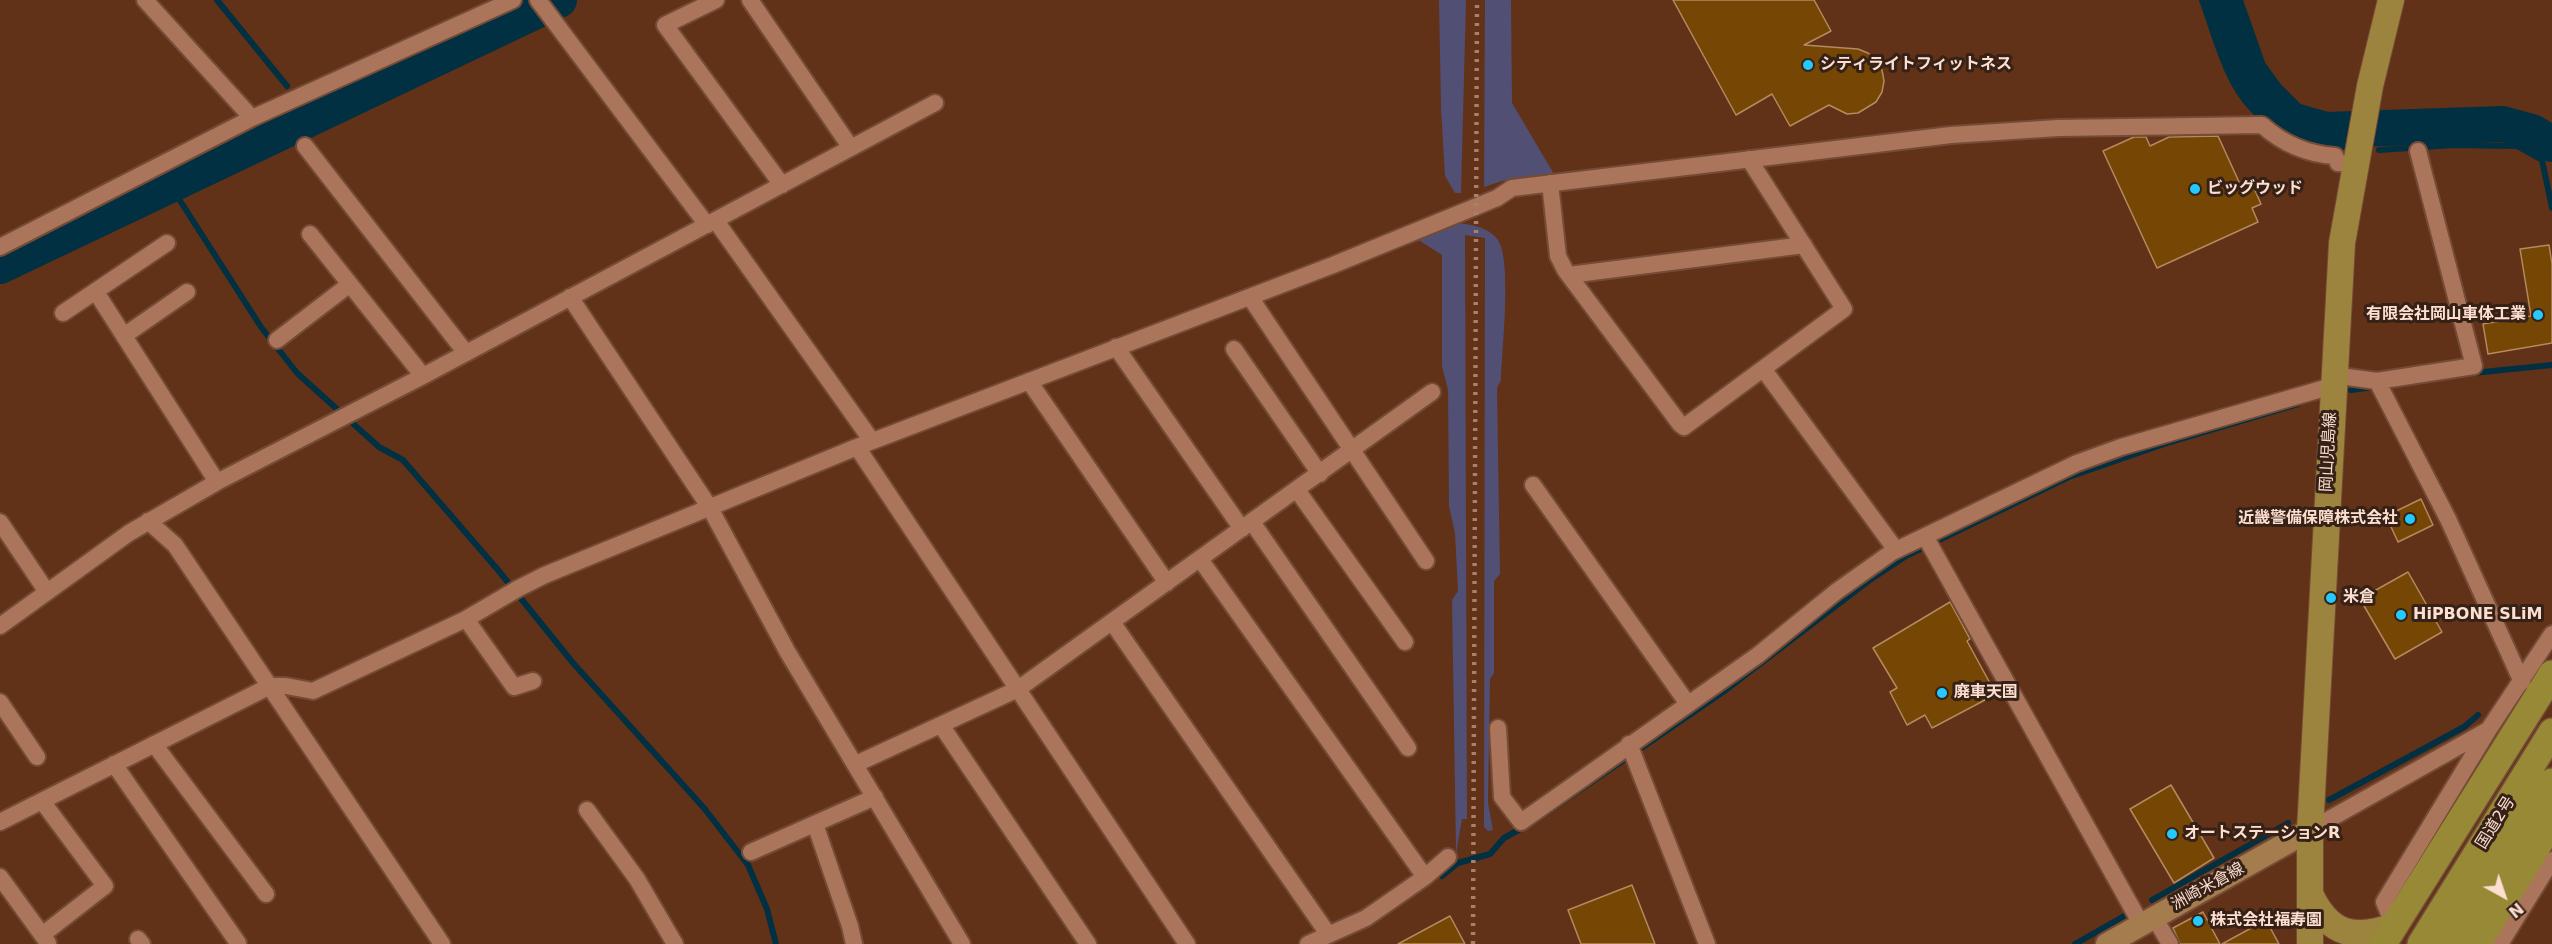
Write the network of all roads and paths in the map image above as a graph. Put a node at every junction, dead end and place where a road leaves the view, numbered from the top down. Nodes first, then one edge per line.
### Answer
1 (145, 0) edge
2 (513, 0) edge
3 (538, 0) edge
4 (716, 0) edge
5 (750, 0) edge
6 (2391, 0) edge
7 (935, 103) dead end
8 (252, 118) junction
9 (2361, 140) junction
10 (305, 146) dead end
11 (851, 148) junction
12 (2418, 151) dead end
13 (1749, 159) junction
14 (1550, 183) junction
15 (782, 185) junction
16 (711, 223) junction
17 (310, 234) dead end
18 (167, 243) dead end
19 (1804, 245) junction
20 (0, 247) edge
21 (1569, 275) junction
22 (350, 284) junction
23 (96, 292) junction
24 (187, 292) dead end
25 (570, 297) junction
26 (1250, 297) junction
27 (63, 313) dead end
28 (125, 335) junction
29 (276, 340) dead end
30 (1116, 347) junction
31 (1234, 349) dead end
32 (466, 353) junction
33 (1764, 370) junction
34 (423, 376) junction
35 (1029, 381) junction
36 (2333, 381) junction
37 (2379, 385) junction
38 (1432, 392) dead end
39 (865, 444) junction
40 (1353, 450) junction
41 (1320, 474) junction
42 (217, 482) junction
43 (1533, 485) dead end
44 (1297, 490) junction
45 (710, 508) junction
46 (148, 521) junction
47 (0, 522) edge
48 (1247, 525) junction
49 (1928, 542) junction
50 (1896, 550) junction
51 (1200, 560) junction
52 (1426, 561) dead end
53 (1167, 583) junction
54 (47, 592) junction
55 (466, 618) junction
56 (1112, 622) junction
57 (0, 626) edge
58 (2552, 634) edge
59 (1405, 642) dead end
60 (2552, 674) edge
61 (533, 681) dead end
62 (2522, 682) junction
63 (270, 686) junction
64 (1018, 690) junction
65 (0, 702) edge
66 (1688, 704) junction
67 (941, 725) junction
68 (1498, 728) dead end
69 (2489, 729) junction
70 (2552, 732) edge
71 (154, 744) junction
72 (1408, 748) dead end
73 (1632, 750) junction
74 (37, 757) dead end
75 (114, 764) junction
76 (856, 764) junction
77 (2552, 782) edge
78 (875, 797) junction
79 (42, 801) junction
80 (587, 810) dead end
81 (0, 822) edge
82 (2552, 822) edge
83 (815, 824) junction
84 (2310, 830) junction
85 (751, 852) dead end
86 (1448, 858) dead end
87 (2552, 860) edge
88 (0, 877) edge
89 (1425, 877) junction
90 (266, 894) dead end
91 (2311, 896) junction
92 (2148, 920) junction
93 (2388, 935) edge
94 (45, 939) edge
95 (1317, 941) edge
96 (238, 943) edge
97 (442, 944) edge
98 (675, 944) edge
99 (854, 944) edge
100 (962, 944) edge
101 (1088, 944) edge
102 (1187, 944) edge
103 (1707, 944) edge
104 (2107, 944) edge
105 (2170, 944) edge
106 (2310, 944) edge
107 (2421, 944) edge
108 (2451, 944) edge
109 (2477, 944) edge
110 (2500, 944) edge

1 - 8 street
2 - 8 street
3 - 16 street
4 - 15 street
5 - 11 street
6 - 9 main road, 岡山児島線
7 - 11 street
8 - 20 street
9 - 13 street
9 - 36 main road, 岡山児島線
10 - 32 street
11 - 15 street
12 - 37 street
13 - 14 street
13 - 19 street
14 - 21 street
14 - 26 street
15 - 16 street
16 - 25 street
16 - 39 street
17 - 22 street
18 - 23 street
19 - 21 street
19 - 33 street
21 - 33 street
22 - 29 street
22 - 34 street
23 - 27 street
23 - 28 street
24 - 28 street
25 - 32 street
25 - 45 street
26 - 30 street
26 - 40 street
28 - 42 street
30 - 35 street
30 - 48 street
31 - 41 street
32 - 34 street
33 - 50 street
34 - 42 street
35 - 39 street
35 - 53 street
36 - 37 street
36 - 49 street
36 - 84 main road, 岡山児島線
37 - 62 street
38 - 40 street
39 - 45 street
39 - 64 street
40 - 41 street
40 - 52 street
41 - 44 street
42 - 46 street
43 - 66 street
44 - 48 street
44 - 59 street
45 - 55 street
45 - 76 street
46 - 54 street
46 - 63 street
47 - 54 street
48 - 51 street
48 - 72 street
49 - 50 street
49 - 92 street
50 - 66 street
51 - 53 street
51 - 89 street
53 - 56 street
54 - 57 street
55 - 61 street
55 - 63 street
56 - 64 street
56 - 95 street
58 - 62 street
60 - 93 highway
62 - 69 street
63 - 71 street
63 - 97 street
64 - 67 street
64 - 102 street
65 - 74 street
66 - 73 street
67 - 76 street
67 - 101 street
68 - 73 street
69 - 84 street
69 - 93 street
70 - 107 highway, 国道2号
71 - 75 street
71 - 90 street
73 - 103 street
75 - 79 street
75 - 96 street
76 - 78 street
77 - 108 highway, 国道2号
78 - 83 street
78 - 100 street
79 - 81 street
79 - 94 street
80 - 98 street
82 - 109 highway
83 - 85 street
83 - 99 street
84 - 91 main road, 岡山児島線
84 - 92 main road, 洲崎米倉線
86 - 89 street
87 - 110 street
88 - 94 street
89 - 95 street
91 - 93 main road
91 - 106 main road, 岡山児島線
92 - 104 main road, 洲崎米倉線
92 - 105 street

